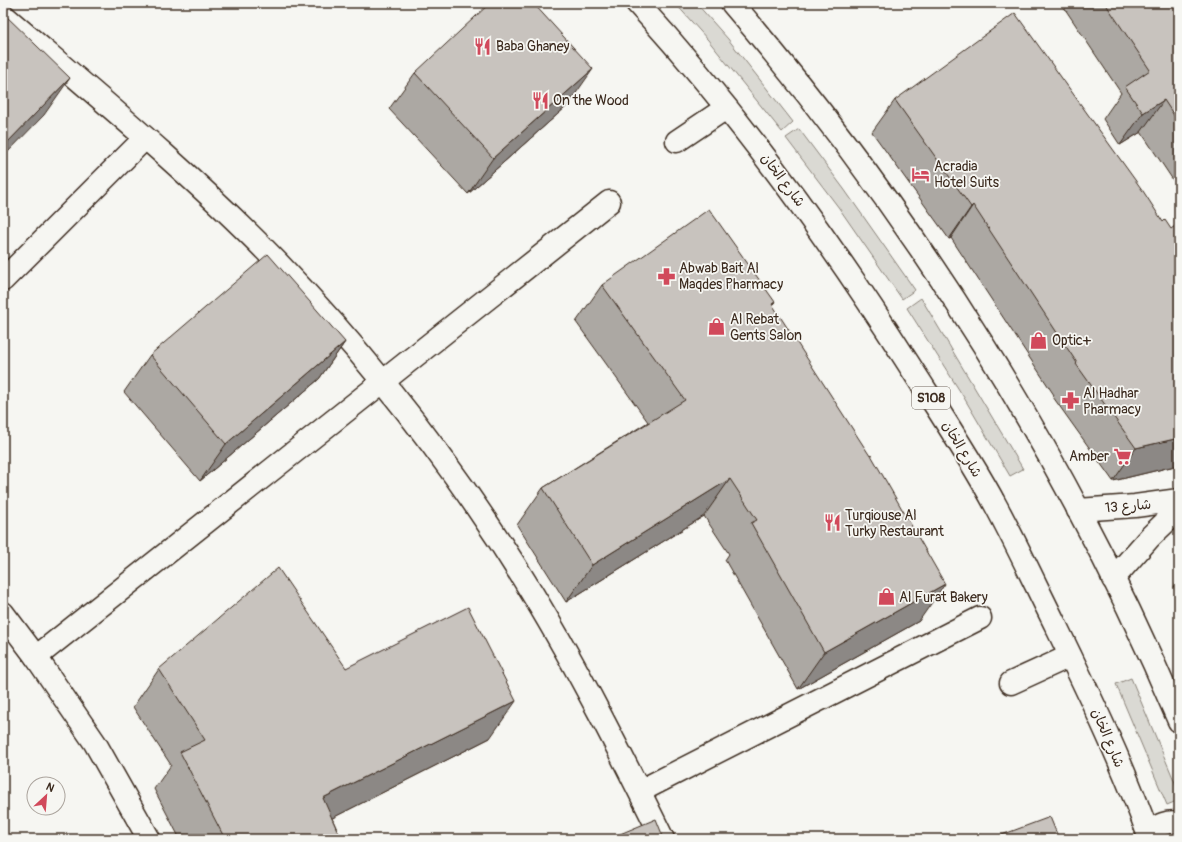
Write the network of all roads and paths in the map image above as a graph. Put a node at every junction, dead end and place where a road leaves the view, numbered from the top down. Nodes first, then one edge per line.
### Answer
1 (637, 3) edge
2 (732, 3) edge
3 (3, 15) edge
4 (726, 108) junction
5 (145, 138) junction
6 (677, 141) dead end
7 (609, 202) dead end
8 (3, 280) edge
9 (383, 382) junction
10 (1179, 500) edge
11 (1179, 509) edge
12 (1078, 510) junction
13 (1113, 579) junction
14 (3, 614) edge
15 (980, 618) dead end
16 (1070, 656) junction
17 (36, 658) junction
18 (1010, 683) dead end
19 (1179, 721) edge
20 (640, 791) junction
21 (1179, 823) edge
22 (1149, 836) edge
23 (149, 839) edge
24 (663, 839) edge

1 - 4 street, شارع الخان / S108
2 - 12 street
3 - 5 street
4 - 6 street
4 - 16 street, شارع الخان / S108
5 - 8 street
5 - 9 street
7 - 9 street
9 - 17 street
9 - 20 street
10 - 12 street, شارع 13
11 - 13 street, شارع 13
12 - 13 street
13 - 19 street
14 - 17 street
15 - 20 street
16 - 18 street
16 - 22 street, شارع الخان / S108
17 - 23 street
20 - 24 street
21 - 22 street

